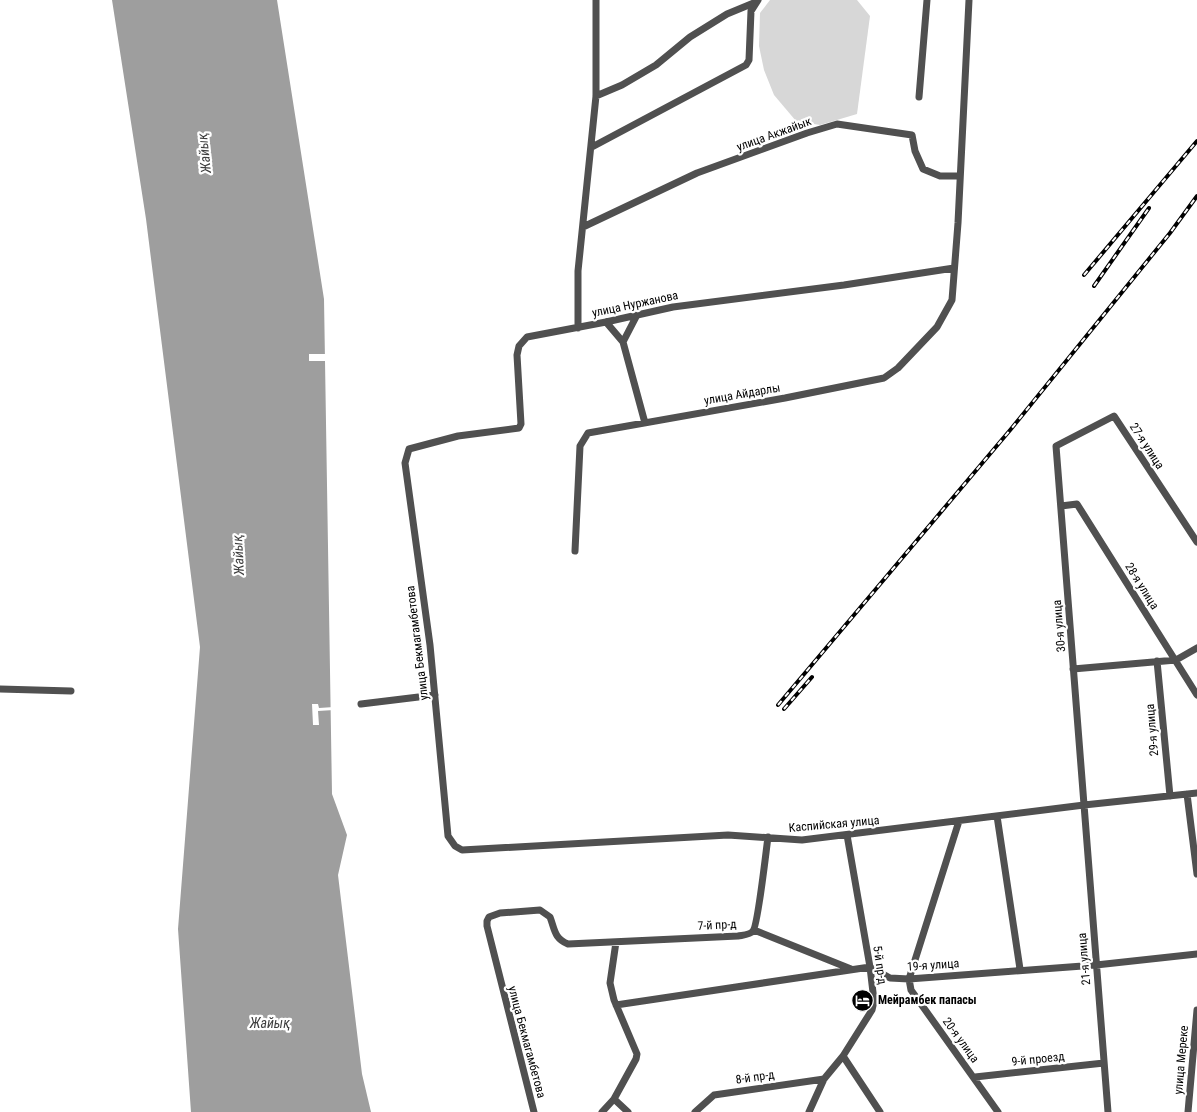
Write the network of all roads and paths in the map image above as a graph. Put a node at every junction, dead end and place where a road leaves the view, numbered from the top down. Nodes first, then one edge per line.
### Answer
1 (596, 0) edge
2 (928, 0) edge
3 (969, 0) edge
4 (757, 1) edge
5 (596, 96) junction
6 (919, 97) dead end
7 (592, 147) junction
8 (959, 176) junction
9 (583, 227) junction
10 (954, 268) junction
11 (637, 315) junction
12 (606, 322) junction
13 (578, 328) junction
14 (623, 342) junction
15 (645, 423) junction
16 (1056, 446) joint
17 (409, 449) joint
18 (1060, 506) junction
19 (1197, 542) edge
20 (575, 551) dead end
21 (1197, 648) edge
22 (1176, 660) junction
23 (1157, 661) junction
24 (1073, 669) junction
25 (0, 689) edge
26 (71, 691) dead end
27 (435, 695) junction
28 (1197, 695) edge
29 (361, 704) dead end
30 (1197, 793) edge
31 (1187, 794) junction
32 (1170, 796) junction
33 (1084, 805) junction
34 (997, 816) junction
35 (959, 821) junction
36 (847, 835) junction
37 (448, 836) joint
38 (768, 837) junction
39 (1197, 874) edge
40 (754, 930) junction
41 (616, 942) junction
42 (1197, 954) edge
43 (1096, 965) junction
44 (870, 967) junction
45 (1020, 969) junction
46 (853, 970) junction
47 (910, 979) junction
48 (616, 1005) junction
49 (1197, 1010) edge
50 (844, 1056) junction
51 (1104, 1063) junction
52 (975, 1077) junction
53 (824, 1079) junction
54 (614, 1099) junction
55 (534, 1112) edge
56 (602, 1112) edge
57 (628, 1112) edge
58 (695, 1112) edge
59 (809, 1112) edge
60 (880, 1112) edge
61 (998, 1112) edge
62 (1108, 1112) edge
63 (1188, 1112) edge

1 - 5 street
2 - 6 street
3 - 8 street, улица Айдарлы
4 - 5 street
4 - 7 street
5 - 7 street
7 - 9 street
8 - 9 street, улица Акжайык
8 - 10 street, улица Айдарлы
9 - 13 street
10 - 11 street, улица Нуржанова
10 - 15 street, улица Айдарлы
11 - 12 street, улица Нуржанова
11 - 14 street
12 - 13 street, улица Нуржанова
12 - 14 street
13 - 17 street, улица Нуржанова
14 - 15 street
15 - 20 street, улица Айдарлы
16 - 18 street, 30-я улица
16 - 19 street, 27-я улица
17 - 27 street, улица Бекмагамбетова
18 - 22 street, 28-я улица
18 - 24 street, 30-я улица
21 - 22 street
22 - 23 street
22 - 28 street, 28-я улица
23 - 24 street
23 - 32 street, 29-я улица
24 - 33 street, 30-я улица
25 - 26 street
27 - 29 street
27 - 37 street, улица Бекмагамбетова
30 - 31 street, Каспийская улица
31 - 32 street, Каспийская улица
31 - 39 street
32 - 33 street, Каспийская улица
33 - 34 street, Каспийская улица
33 - 43 street, 21-я улица
34 - 35 street, Каспийская улица
34 - 45 street
35 - 36 street, Каспийская улица
35 - 47 street
36 - 38 street, Каспийская улица
36 - 44 street, 5-й пр-д
37 - 38 street, Каспийская улица
38 - 40 street, 7-й пр-д
40 - 41 street, 7-й пр-д
40 - 46 street
41 - 48 street
41 - 55 street, улица Бекмагамбетова
42 - 43 street, 19-я улица
43 - 45 street, 19-я улица
43 - 51 street, 21-я улица
44 - 46 street
44 - 47 street, 19-я улица
44 - 50 street, 5-й пр-д
45 - 47 street, 19-я улица
46 - 48 street
47 - 52 street, 20-я улица
48 - 54 street
49 - 63 street, улица Мереке
50 - 53 street, 5-й пр-д
50 - 60 street
51 - 52 street, 9-й проезд
51 - 62 street, 21-я улица
52 - 61 street, 20-я улица
53 - 58 street, 8-й пр-д
53 - 59 street, 5-й пр-д
54 - 56 street
54 - 57 street

